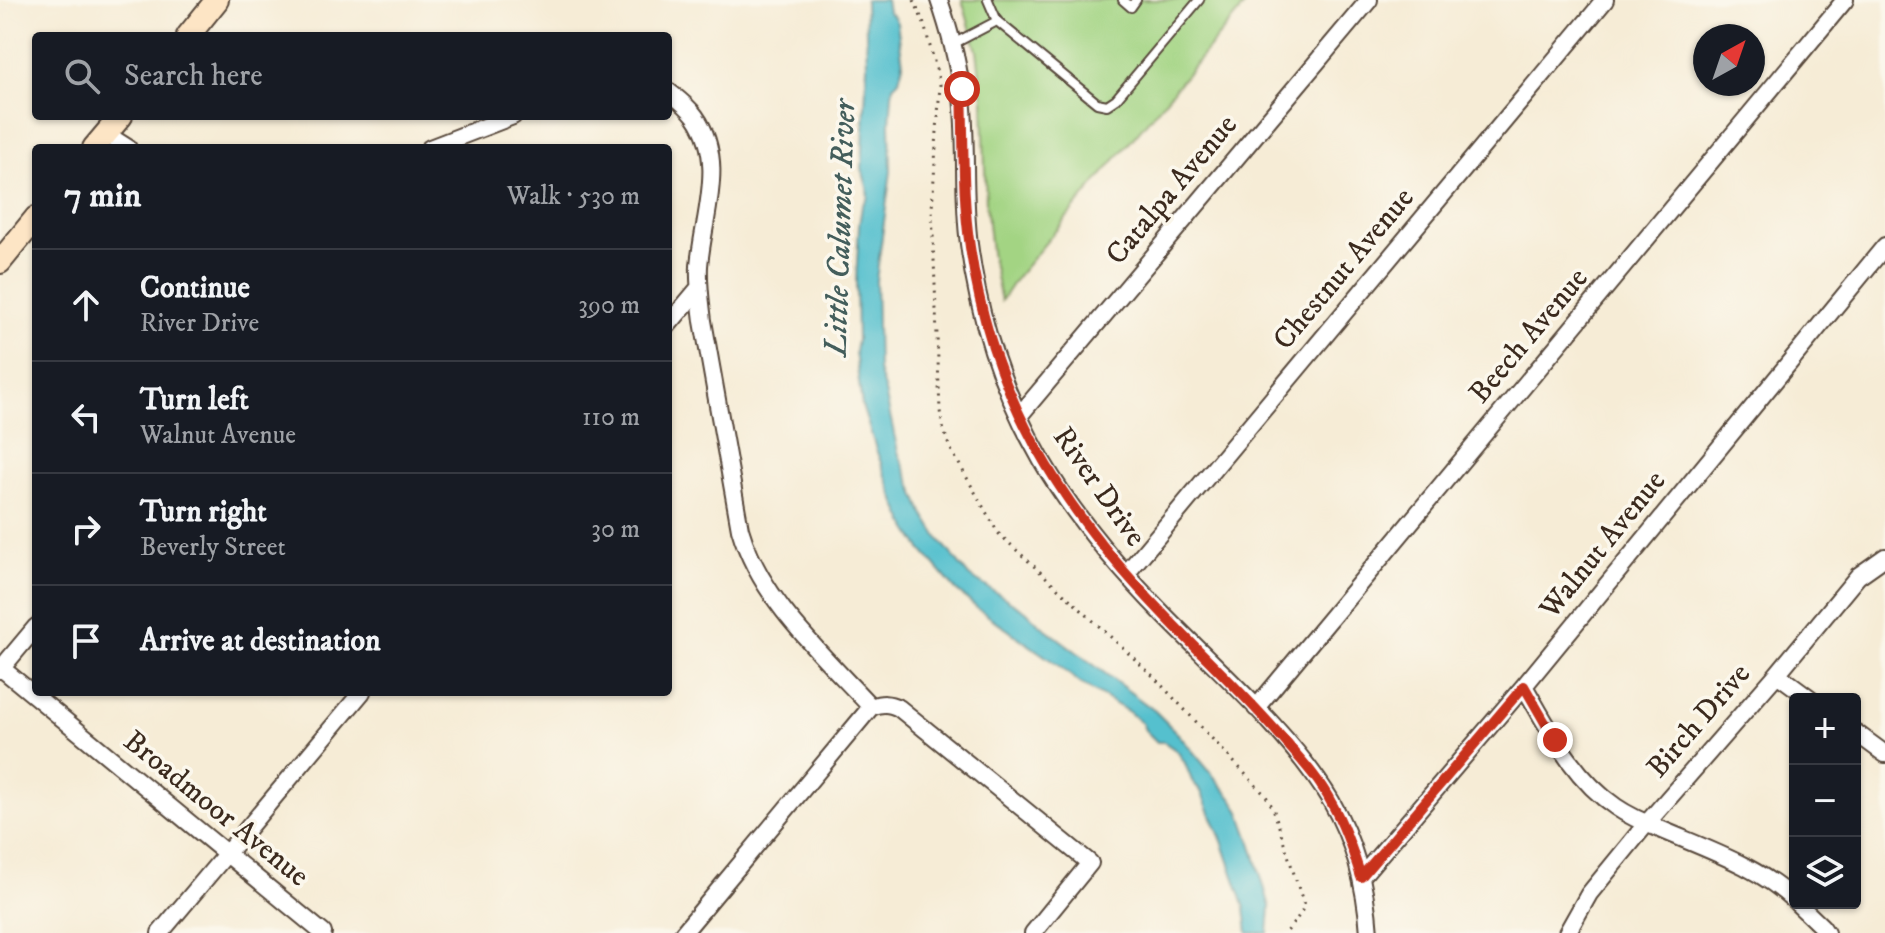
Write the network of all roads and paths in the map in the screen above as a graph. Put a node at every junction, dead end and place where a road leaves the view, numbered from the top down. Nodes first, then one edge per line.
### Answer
1 (217, 0) edge
2 (939, 0) edge
3 (988, 0) edge
4 (1123, 0) edge
5 (1136, 0) edge
6 (1199, 0) edge
7 (1369, 0) edge
8 (1605, 0) edge
9 (1845, 0) edge
10 (997, 21) junction
11 (191, 32) edge
12 (953, 44) junction
13 (672, 95) edge
14 (118, 120) edge
15 (503, 120) edge
16 (100, 141) edge
17 (442, 144) edge
18 (32, 223) edge
19 (1885, 246) edge
20 (0, 262) edge
21 (699, 288) junction
22 (672, 320) edge
23 (1019, 416) junction
24 (1885, 557) edge
25 (1126, 574) junction
26 (32, 632) edge
27 (1, 668) edge
28 (1777, 674) junction
29 (1524, 686) junction
30 (1803, 693) edge
31 (32, 694) edge
32 (35, 696) edge
33 (359, 696) edge
34 (871, 707) junction
35 (1256, 708) junction
36 (1861, 736) edge
37 (1885, 754) edge
38 (1647, 823) junction
39 (226, 855) junction
40 (1361, 877) junction
41 (1789, 896) edge
42 (1803, 909) edge
43 (160, 933) edge
44 (323, 933) edge
45 (683, 933) edge
46 (1033, 933) edge
47 (1369, 933) edge
48 (1567, 933) edge
49 (1826, 933) edge

1 - 11 street
2 - 12 street, River Drive
3 - 10 lane
4 - 5 lane
6 - 10 lane
7 - 23 street, Catalpa Avenue
8 - 25 street, Chestnut Avenue
9 - 35 street, Beech Avenue
10 - 12 lane
12 - 23 street, River Drive
13 - 21 street
14 - 16 street
15 - 17 street
18 - 20 street
19 - 29 street, Walnut Avenue
21 - 22 street
21 - 34 street
23 - 25 street, River Drive
24 - 28 street, Birch Drive
25 - 35 street, River Drive
26 - 27 street
27 - 31 street, Broadmoor Avenue
28 - 30 street
28 - 38 street, Birch Drive
29 - 38 street
29 - 40 street, Walnut Avenue
32 - 39 street, Broadmoor Avenue
33 - 39 street
34 - 45 street
34 - 46 street
35 - 40 street, River Drive
36 - 37 street
38 - 41 street
38 - 48 street, Birch Drive
39 - 43 street
39 - 44 street, Broadmoor Avenue
40 - 47 street, River Drive
42 - 49 street

